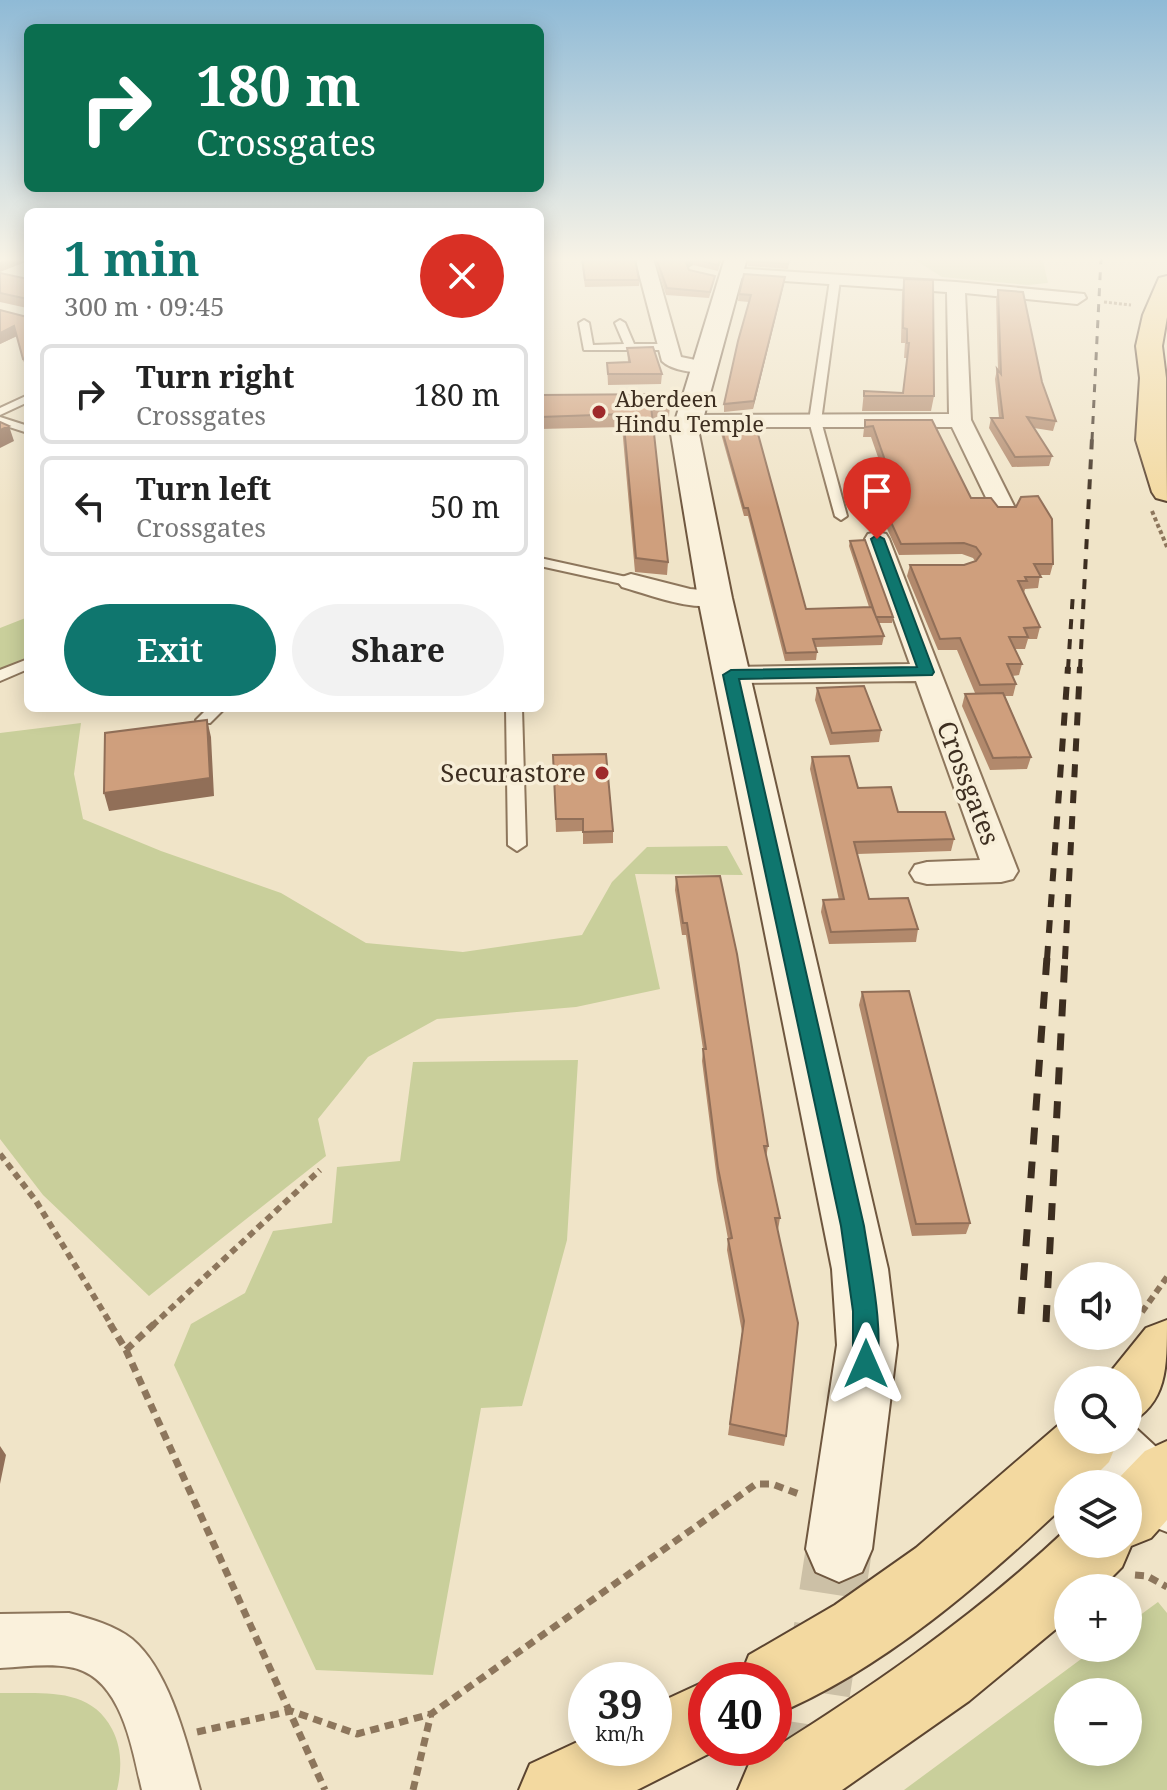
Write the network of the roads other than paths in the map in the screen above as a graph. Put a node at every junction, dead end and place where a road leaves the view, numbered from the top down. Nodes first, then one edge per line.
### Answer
1 (587, 342) edge
2 (628, 342) edge
3 (665, 342) edge
4 (706, 342) edge
5 (826, 342) edge
6 (958, 342) edge
7 (1150, 342) edge
8 (630, 347) junction
9 (666, 347) junction
10 (1153, 378) junction
11 (689, 395) junction
12 (24, 400) edge
13 (1167, 410) edge
14 (0, 412) edge
15 (0, 420) edge
16 (960, 420) junction
17 (815, 421) junction
18 (24, 429) edge
19 (1161, 461) edge
20 (1167, 492) edge
21 (1004, 510) edge
22 (841, 516) dead end
23 (544, 563) edge
24 (917, 566) edge
25 (631, 582) joint
26 (715, 598) junction
27 (24, 665) edge
28 (926, 672) junction
29 (731, 675) junction
30 (0, 676) edge
31 (213, 712) edge
32 (514, 712) edge
33 (204, 720) edge
34 (517, 845) dead end
35 (927, 873) dead end
36 (1167, 1348) edge
37 (1142, 1378) edge
38 (1072, 1454) edge
39 (1116, 1454) edge
40 (1154, 1494) edge
41 (839, 1549) tunnel mouth
42 (1111, 1563) edge
43 (0, 1641) edge
44 (792, 1670) edge
45 (164, 1766) edge
46 (607, 1766) edge
47 (556, 1790) edge
48 (775, 1790) edge

1 - 8 lane
2 - 8 lane
3 - 9 street
4 - 11 street
5 - 17 lane
6 - 16 street
7 - 10 main road
8 - 9 lane
9 - 11 street
10 - 13 main road
10 - 19 main road
11 - 17 street
11 - 26 street
12 - 14 lane
15 - 18 lane
16 - 17 street
16 - 21 street
17 - 22 lane
19 - 20 main road
23 - 25 lane
24 - 28 street, Crossgates
25 - 26 street
26 - 29 street
27 - 30 lane
28 - 29 street
28 - 35 street, Crossgates
29 - 41 street
31 - 33 lane
32 - 34 lane
36 - 37 main road
38 - 44 main road
39 - 40 street
42 - 48 main road
43 - 45 street
46 - 47 main road

